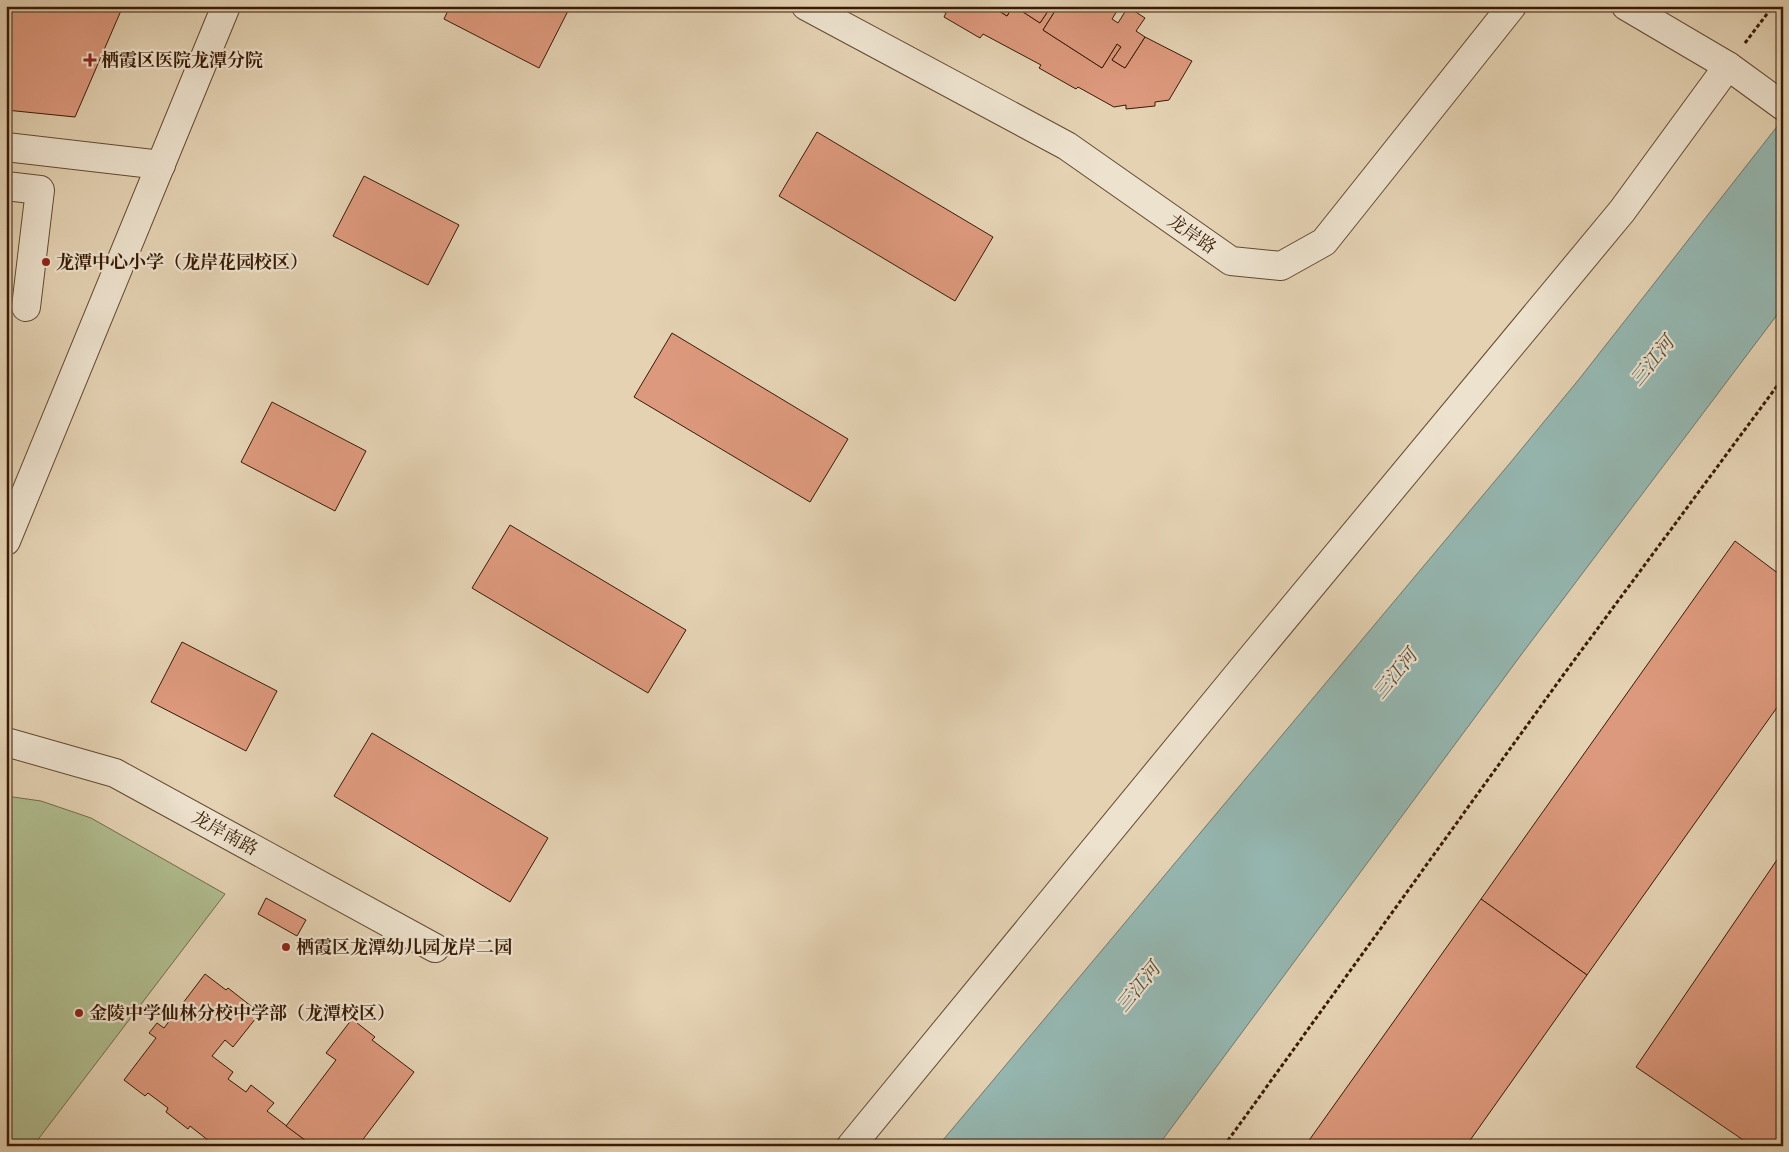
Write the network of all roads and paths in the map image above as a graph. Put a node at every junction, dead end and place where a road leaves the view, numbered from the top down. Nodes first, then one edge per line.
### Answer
1 (226, 6) edge
2 (806, 6) edge
3 (1512, 6) edge
4 (1626, 6) edge
5 (1773, 6) edge
6 (1728, 66) junction
7 (1783, 106) edge
8 (6, 147) edge
9 (161, 165) junction
10 (6, 186) edge
11 (26, 307) dead end
12 (1783, 378) edge
13 (6, 541) edge
14 (6, 742) edge
15 (435, 948) dead end
16 (851, 1146) edge
17 (1224, 1146) edge

1 - 9 street
2 - 3 street, 龙岸路
4 - 6 street
5 - 6 path
6 - 7 street
6 - 16 street
8 - 9 street
9 - 13 street
10 - 11 street
12 - 17 path
14 - 15 street, 龙岸南路

